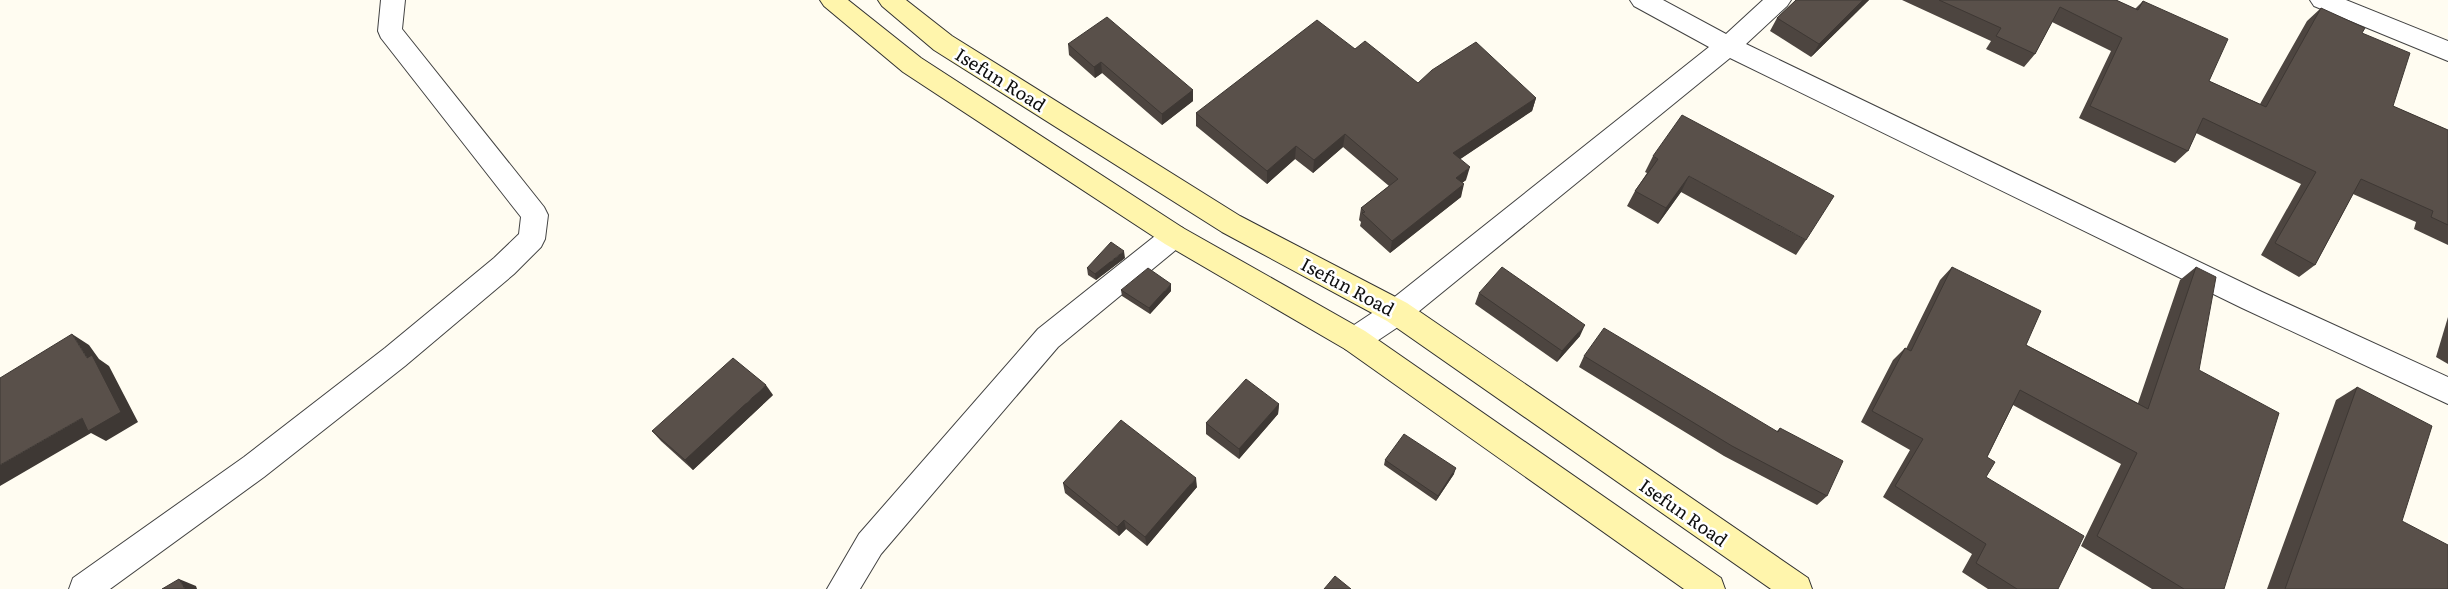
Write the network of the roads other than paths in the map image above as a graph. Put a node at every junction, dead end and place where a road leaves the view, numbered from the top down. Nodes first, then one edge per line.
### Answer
1 (393, 0) edge
2 (832, 0) edge
3 (890, 0) edge
4 (1642, 0) edge
5 (1779, 0) edge
6 (2322, 0) edge
7 (1728, 46) junction
8 (2448, 51) edge
9 (1174, 236) junction
10 (1397, 312) junction
11 (1355, 340) junction
12 (2448, 391) edge
13 (84, 589) edge
14 (842, 589) edge
15 (1710, 589) edge
16 (1796, 589) edge

1 - 13 street
2 - 9 street, Isefun Road
3 - 10 street, Isefun Road
4 - 7 street
5 - 7 street
6 - 8 street
7 - 10 street
7 - 12 street
9 - 11 street, Isefun Road
9 - 14 street
10 - 11 street
10 - 16 street, Isefun Road
11 - 15 street, Isefun Road

